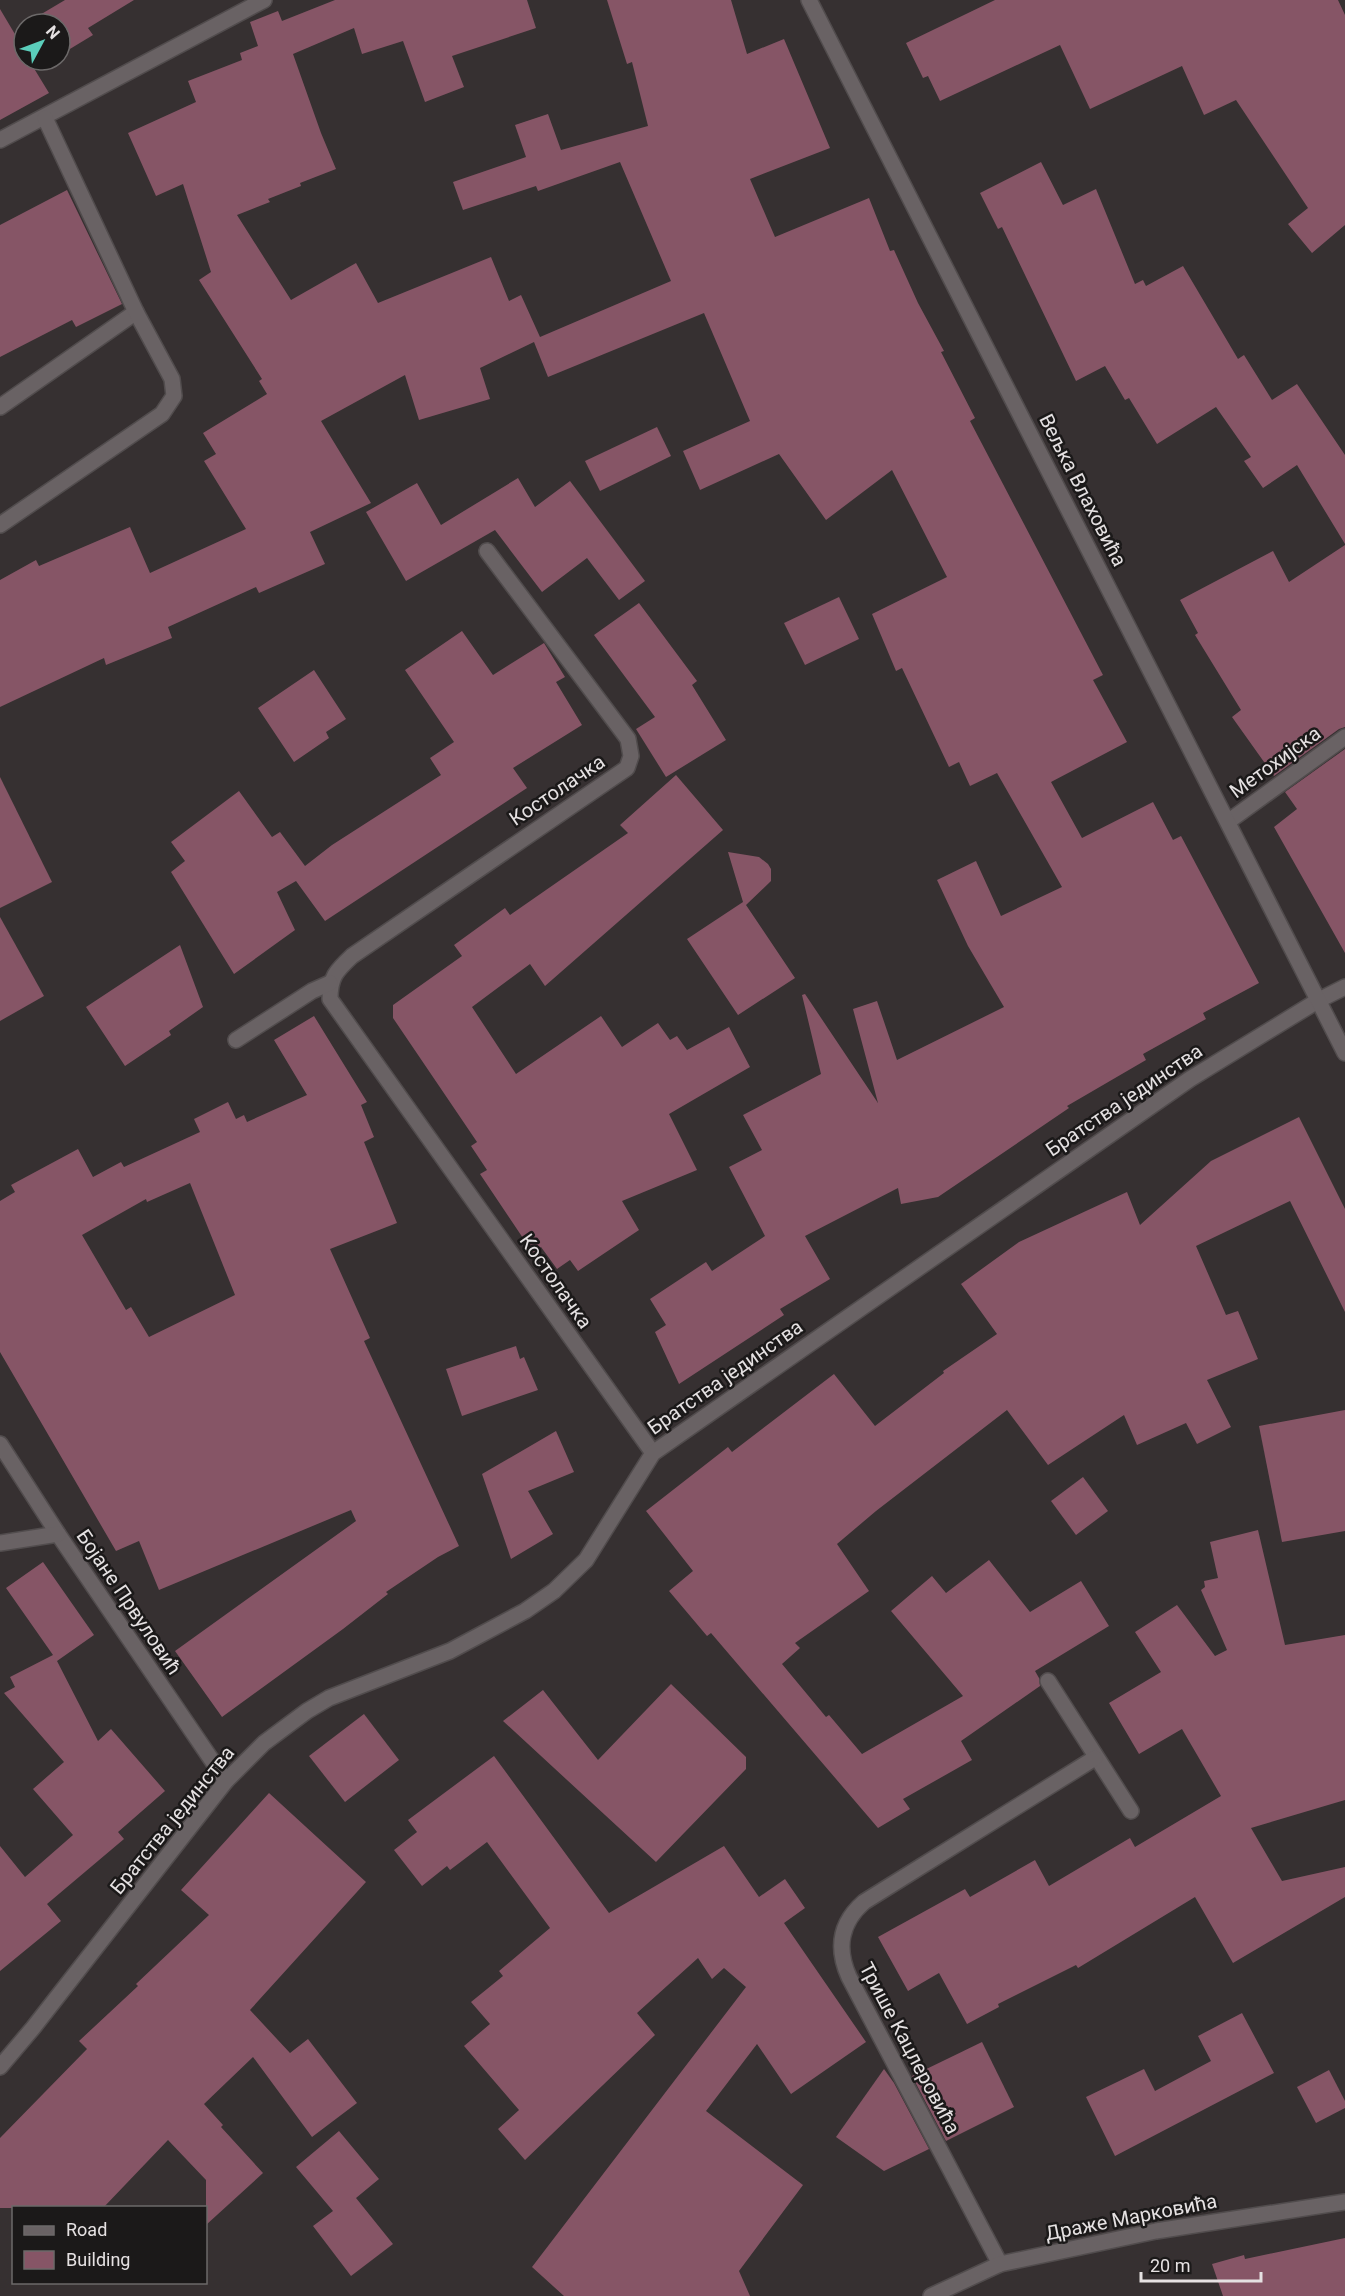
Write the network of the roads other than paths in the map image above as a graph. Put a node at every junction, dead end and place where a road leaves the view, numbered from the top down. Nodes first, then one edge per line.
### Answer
1 (264, 0) edge
2 (809, 0) edge
3 (45, 118) junction
4 (0, 140) edge
5 (136, 312) junction
6 (0, 407) edge
7 (0, 525) edge
8 (487, 551) dead end
9 (1345, 737) edge
10 (1229, 821) junction
11 (330, 983) junction
12 (1345, 987) edge
13 (1319, 1000) junction
14 (236, 1040) dead end
15 (1345, 1053) edge
16 (0, 1444) edge
17 (653, 1453) junction
18 (58, 1534) junction
19 (0, 1543) edge
20 (1048, 1681) dead end
21 (1095, 1758) junction
22 (226, 1781) junction
23 (1131, 1811) dead end
24 (0, 2067) edge
25 (1345, 2202) edge
26 (1000, 2264) junction
27 (931, 2296) edge

1 - 3 street
2 - 10 street, Вељка Влаховића
3 - 4 street
3 - 5 street
5 - 6 street
5 - 7 street
8 - 11 street, Костолачка
9 - 10 street, Метохијска
10 - 13 street, Вељка Влаховића
11 - 14 street, Костолачка
11 - 17 street, Костолачка
12 - 13 street, Братства јединства
13 - 15 street, Вељка Влаховића
13 - 17 street, Братства јединства
16 - 18 street, Бојане Првуловић
17 - 22 street, Братства јединства
18 - 19 street
18 - 22 street, Бојане Првуловић
20 - 21 street
21 - 23 street
21 - 26 street, Трише Кацлеровића
22 - 24 street, Братства јединства
25 - 26 street, Драже Марковића
26 - 27 street, Драже Марковића

